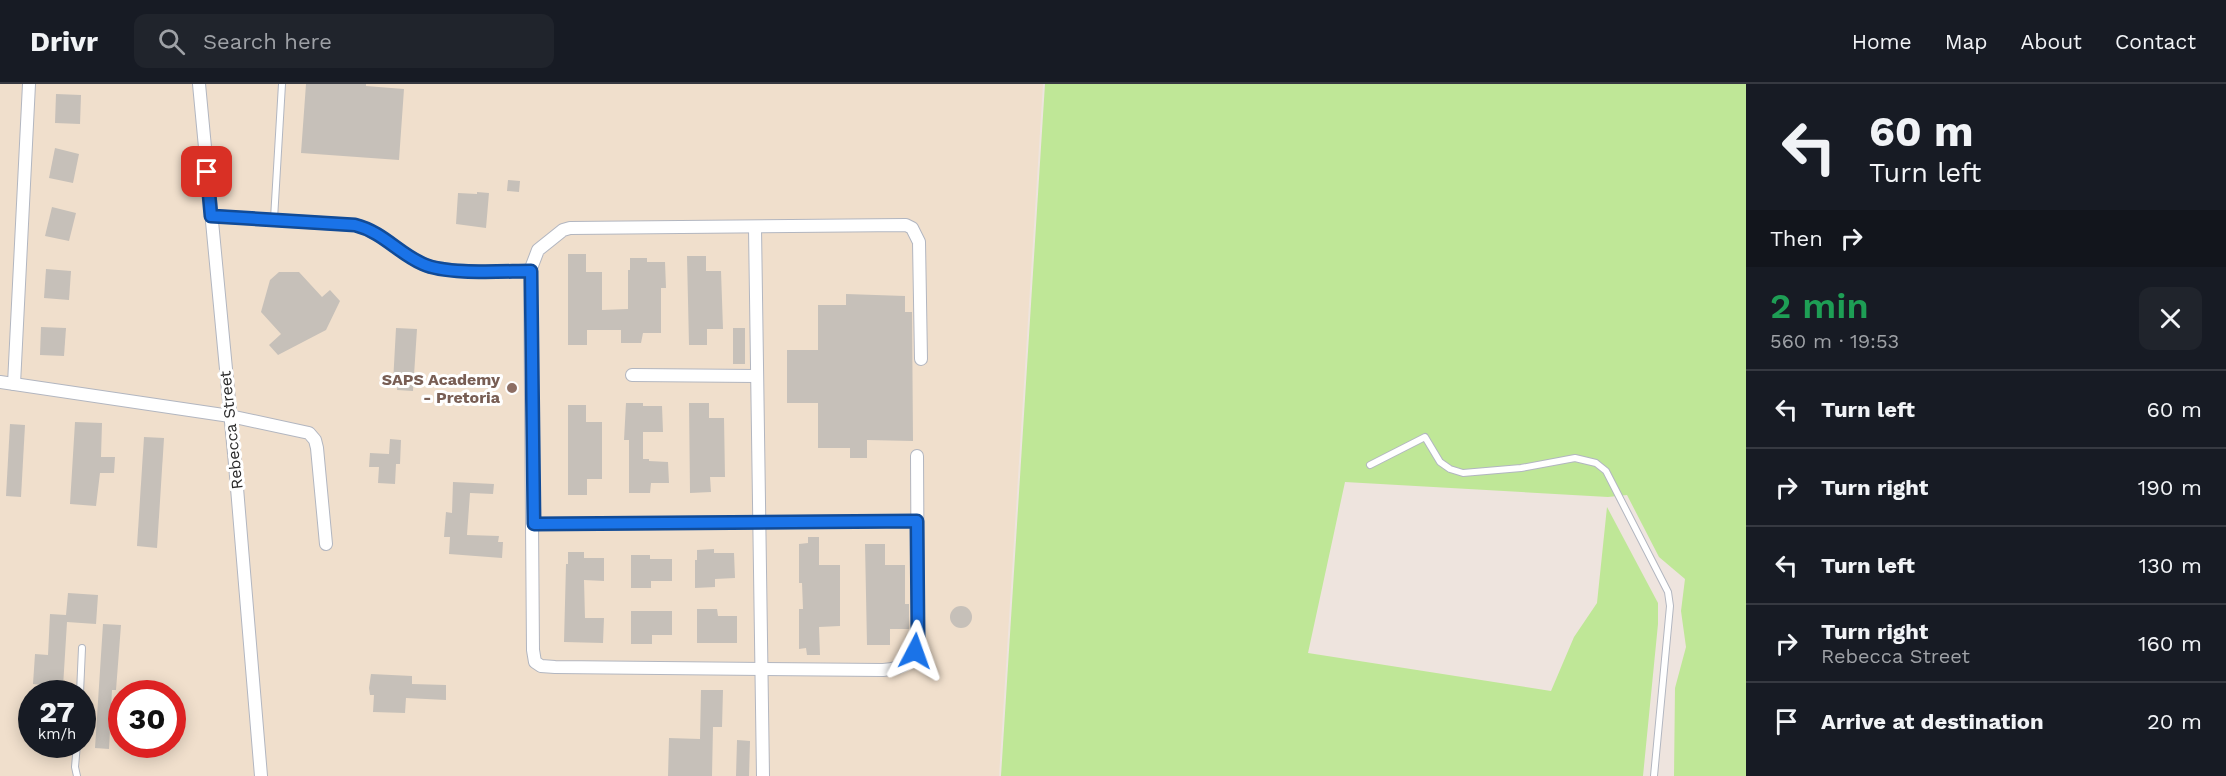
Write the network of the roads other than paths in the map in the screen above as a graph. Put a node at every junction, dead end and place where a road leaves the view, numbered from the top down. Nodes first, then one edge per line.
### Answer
1 (29, 84) edge
2 (200, 84) edge
3 (282, 84) edge
4 (211, 216) junction
5 (274, 219) junction
6 (755, 228) junction
7 (531, 271) junction
8 (921, 359) dead end
9 (0, 372) edge
10 (633, 375) dead end
11 (756, 376) junction
12 (8, 383) edge
13 (230, 416) junction
14 (916, 456) dead end
15 (1370, 465) dead end
16 (917, 521) junction
17 (758, 523) junction
18 (534, 524) junction
19 (326, 544) dead end
20 (82, 648) dead end
21 (761, 668) junction
22 (81, 680) edge
23 (76, 758) edge
24 (77, 776) edge
25 (261, 776) edge
26 (763, 776) edge
27 (1654, 776) edge

1 - 12 street
2 - 4 street, Rebecca Street
3 - 5 lane
4 - 5 street
4 - 13 street, Rebecca Street
5 - 7 street
6 - 7 street
6 - 8 street
6 - 11 street
7 - 18 street
9 - 12 street
10 - 11 street
11 - 17 street
12 - 13 street
13 - 19 street
13 - 25 street, Rebecca Street
14 - 16 street
15 - 27 lane
16 - 17 street
16 - 21 street
17 - 18 street
17 - 21 street
18 - 21 street
20 - 22 lane
21 - 26 street
23 - 24 lane

